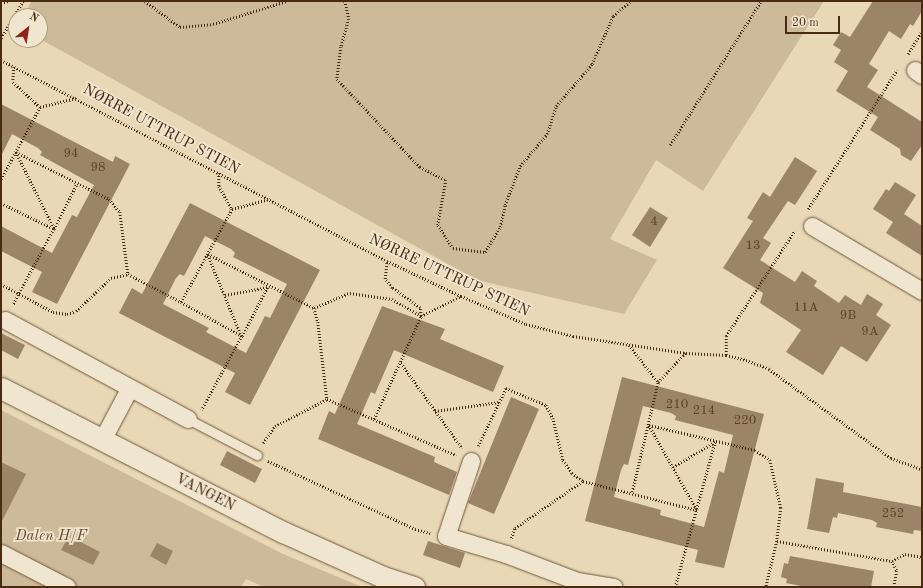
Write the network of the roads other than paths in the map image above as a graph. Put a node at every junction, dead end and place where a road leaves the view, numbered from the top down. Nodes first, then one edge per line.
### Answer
1 (805, 221) road end
2 (922, 291) edge
3 (5, 320) road end
4 (1, 388) edge
5 (129, 389) junction
6 (192, 421) joint
7 (102, 440) junction
8 (257, 455) road end
9 (471, 461) road end
10 (1, 553) edge
11 (576, 584) edge
12 (67, 587) edge
13 (414, 587) edge
14 (614, 587) edge

1 - 2 street
3 - 5 street
4 - 7 street, VANGEN
5 - 6 street
5 - 7 street
6 - 8 lane
7 - 13 street, VANGEN
9 - 11 street
10 - 12 street
11 - 14 street

